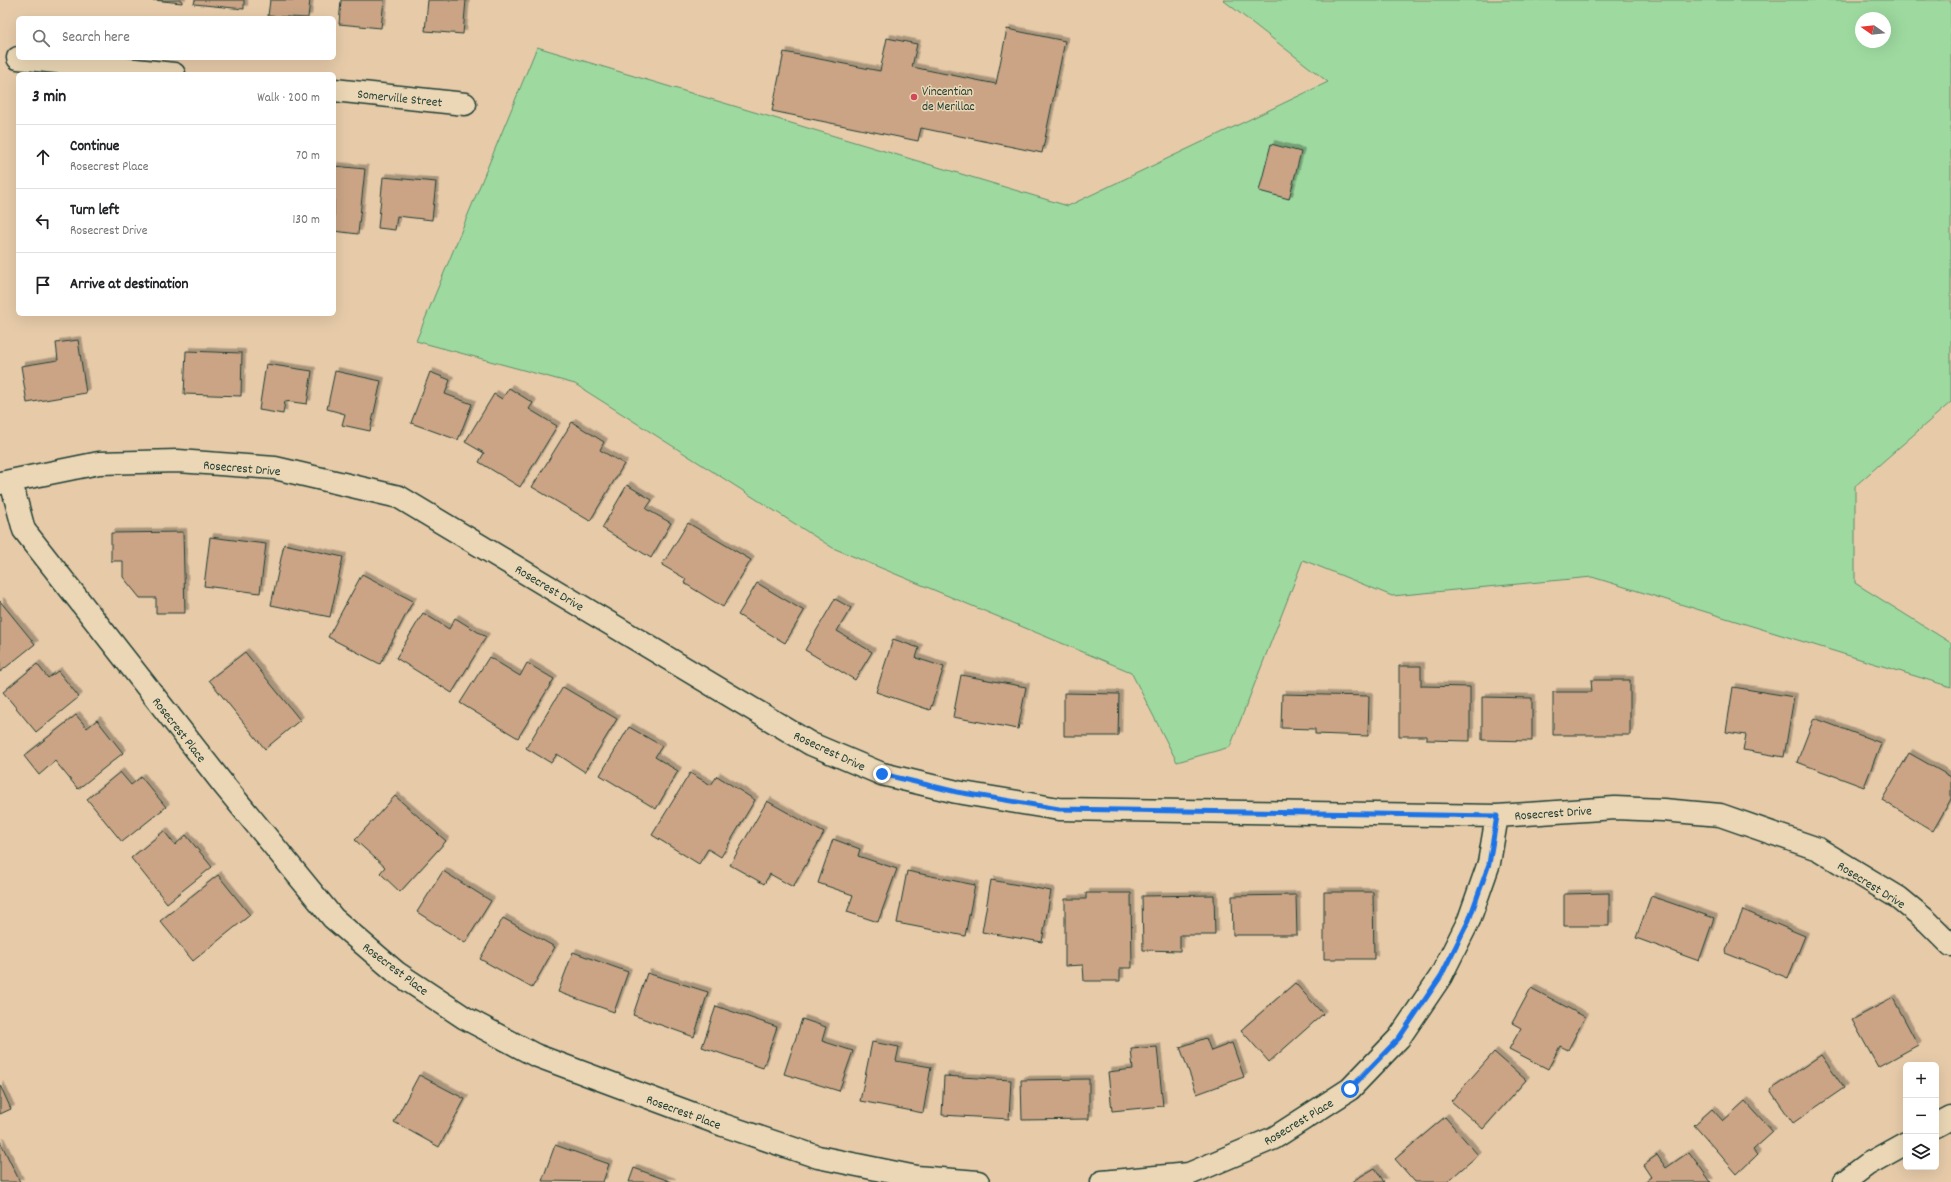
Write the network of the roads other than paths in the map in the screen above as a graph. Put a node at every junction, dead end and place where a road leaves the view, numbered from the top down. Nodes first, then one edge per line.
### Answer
1 (0, 56) edge
2 (16, 58) edge
3 (38, 60) edge
4 (154, 72) edge
5 (336, 90) edge
6 (466, 104) dead end
7 (5, 482) edge
8 (1497, 816) junction
9 (1951, 945) edge
10 (1951, 1118) edge
11 (1939, 1124) edge
12 (1903, 1145) edge
13 (978, 1182) edge
14 (1102, 1182) edge
15 (1844, 1182) edge

1 - 2 street
3 - 4 street
5 - 6 street, Somerville Street
7 - 8 street, Rosecrest Drive
7 - 13 street, Rosecrest Place
8 - 9 street, Rosecrest Drive
8 - 14 street, Rosecrest Place
10 - 11 street
12 - 15 street

